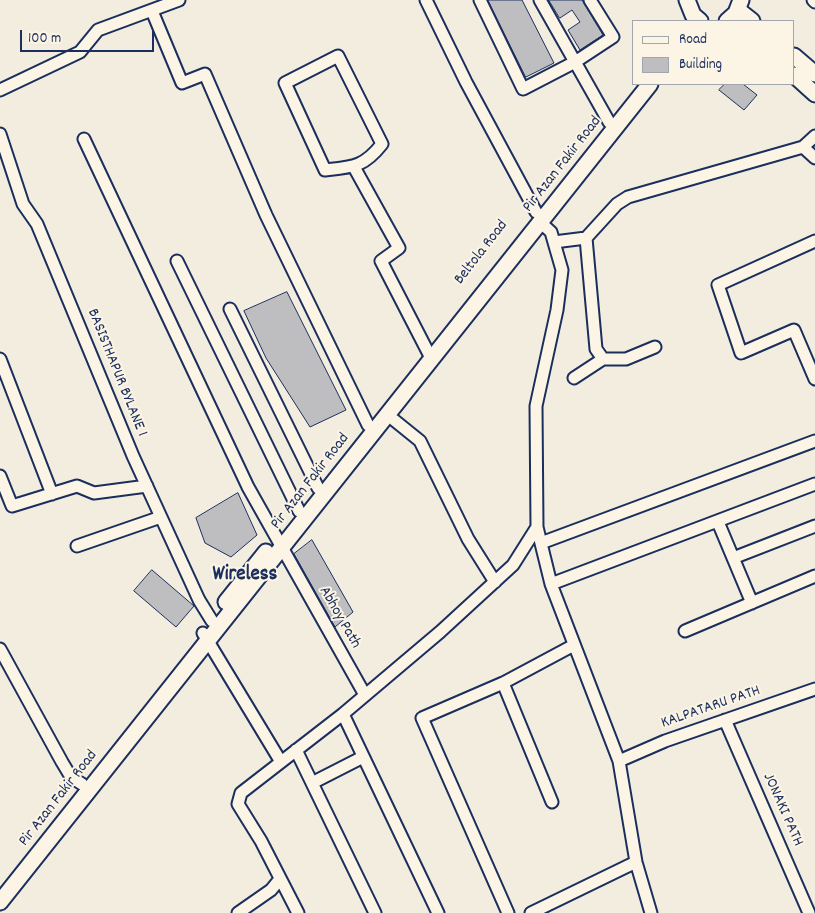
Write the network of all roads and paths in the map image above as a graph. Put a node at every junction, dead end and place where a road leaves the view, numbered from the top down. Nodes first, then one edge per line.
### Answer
1 (178, 0) edge
2 (426, 0) edge
3 (480, 0) edge
4 (540, 0) edge
5 (590, 0) edge
6 (687, 0) edge
7 (165, 3) edge
8 (152, 11) junction
9 (734, 14) edge
10 (696, 20) edge
11 (749, 20) edge
12 (795, 57) edge
13 (575, 62) junction
14 (815, 74) edge
15 (795, 76) edge
16 (638, 85) edge
17 (649, 85) edge
18 (0, 90) edge
19 (815, 94) edge
20 (608, 122) junction
21 (0, 134) edge
22 (815, 136) edge
23 (84, 139) dead end
24 (803, 147) junction
25 (815, 158) edge
26 (354, 167) junction
27 (538, 217) junction
28 (586, 238) junction
29 (815, 241) edge
30 (554, 242) junction
31 (177, 261) dead end
32 (230, 309) dead end
33 (656, 347) dead end
34 (429, 354) junction
35 (0, 359) edge
36 (603, 359) junction
37 (574, 378) dead end
38 (815, 380) edge
39 (394, 420) dead end
40 (368, 424) junction
41 (815, 441) edge
42 (0, 476) edge
43 (815, 484) edge
44 (147, 486) junction
45 (318, 488) junction
46 (52, 494) junction
47 (299, 511) junction
48 (161, 517) junction
49 (718, 522) junction
50 (815, 526) edge
51 (537, 527) junction
52 (541, 543) junction
53 (78, 546) dead end
54 (281, 548) junction
55 (733, 558) junction
56 (815, 576) edge
57 (495, 582) junction
58 (551, 584) junction
59 (752, 603) junction
60 (207, 631) junction
61 (685, 631) dead end
62 (574, 644) junction
63 (0, 649) edge
64 (503, 683) junction
65 (815, 690) edge
66 (365, 695) junction
67 (342, 714) junction
68 (725, 720) junction
69 (296, 750) junction
70 (363, 757) junction
71 (619, 761) junction
72 (281, 762) junction
73 (312, 783) junction
74 (82, 784) junction
75 (552, 802) dead end
76 (636, 862) junction
77 (280, 878) junction
78 (0, 888) edge
79 (0, 902) edge
80 (238, 913) edge
81 (298, 913) edge
82 (375, 913) edge
83 (438, 913) edge
84 (508, 913) edge
85 (531, 913) edge
86 (651, 913) edge
87 (809, 913) edge

1 - 7 street
2 - 27 street
3 - 13 street
4 - 13 street
5 - 13 street
6 - 10 main road
7 - 8 street
8 - 18 street
8 - 40 street
9 - 11 main road
12 - 14 main road
13 - 20 street
15 - 19 main road
16 - 20 main road
17 - 27 main road, Pir Azan Fakir Road
20 - 27 main road
21 - 44 street, BASISTHAPUR BYLANE 1
22 - 24 street
23 - 54 street, Abhoy Path
24 - 25 street
24 - 28 street
26 - 26 street
26 - 34 street
27 - 30 street
27 - 34 main road, Pir Azan Fakir Road
28 - 30 street
28 - 36 street
29 - 38 street
30 - 51 street
31 - 47 street
32 - 45 street
33 - 36 street
34 - 40 main road, Pir Azan Fakir Road
34 - 54 main road, Pir Azan Fakir Road
35 - 46 street
36 - 37 street
39 - 57 street
40 - 45 main road, Pir Azan Fakir Road
41 - 52 street
42 - 46 street
43 - 49 street
44 - 46 street
44 - 48 street, BASISTHAPUR BYLANE 1
45 - 47 main road, Pir Azan Fakir Road
47 - 54 main road, Pir Azan Fakir Road
48 - 53 street
48 - 60 street, BASISTHAPUR BYLANE 1
49 - 55 street
49 - 58 street
50 - 55 street
51 - 52 street
51 - 57 street
52 - 58 street
54 - 60 main road, Pir Azan Fakir Road
54 - 66 street, Abhoy Path
55 - 59 street
56 - 59 street
57 - 66 street
58 - 62 street
59 - 61 street
60 - 72 street, BASISTHAPUR BYLANE 1
60 - 74 main road, Pir Azan Fakir Road
60 - 79 main road, Pir Azan Fakir Road
62 - 64 street
62 - 71 street
63 - 74 street
64 - 75 street
64 - 84 street
65 - 68 street, KALPATARU PATH
66 - 67 street
67 - 69 street
67 - 70 street
68 - 71 street, KALPATARU PATH
68 - 87 street, JONAKI PATH
69 - 72 street
69 - 73 street
70 - 73 street
70 - 83 street
71 - 76 street
72 - 77 street
73 - 82 street
74 - 78 main road, Pir Azan Fakir Road
76 - 85 street
76 - 86 street
77 - 80 street
77 - 81 street

